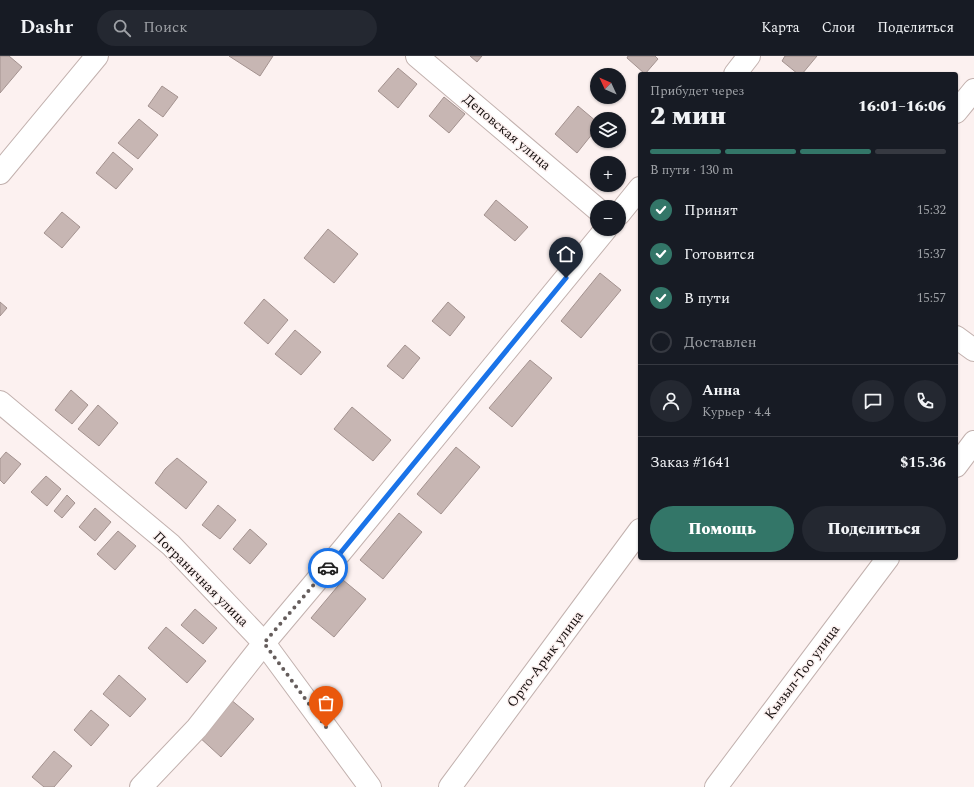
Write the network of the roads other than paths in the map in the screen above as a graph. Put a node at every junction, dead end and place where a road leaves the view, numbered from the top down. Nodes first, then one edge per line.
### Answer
1 (97, 56) edge
2 (417, 56) edge
3 (749, 56) edge
4 (737, 72) edge
5 (974, 90) edge
6 (958, 110) edge
7 (0, 173) edge
8 (638, 190) edge
9 (590, 203) edge
10 (626, 205) edge
11 (600, 236) edge
12 (958, 338) edge
13 (974, 350) edge
14 (0, 402) edge
15 (974, 442) edge
16 (958, 463) edge
17 (638, 533) edge
18 (886, 560) edge
19 (264, 643) junction
20 (141, 787) edge
21 (370, 787) edge
22 (450, 787) edge
23 (716, 787) edge

1 - 7 street
2 - 9 street, Деповская улица
3 - 4 street
5 - 6 street
8 - 10 street
11 - 19 street
12 - 13 street
14 - 19 street, Пограничная улица
15 - 16 street
17 - 22 street, Орто-Арык улица
18 - 23 street, Кызыл-Тоо улица
19 - 20 street
19 - 21 street, Пограничная улица

